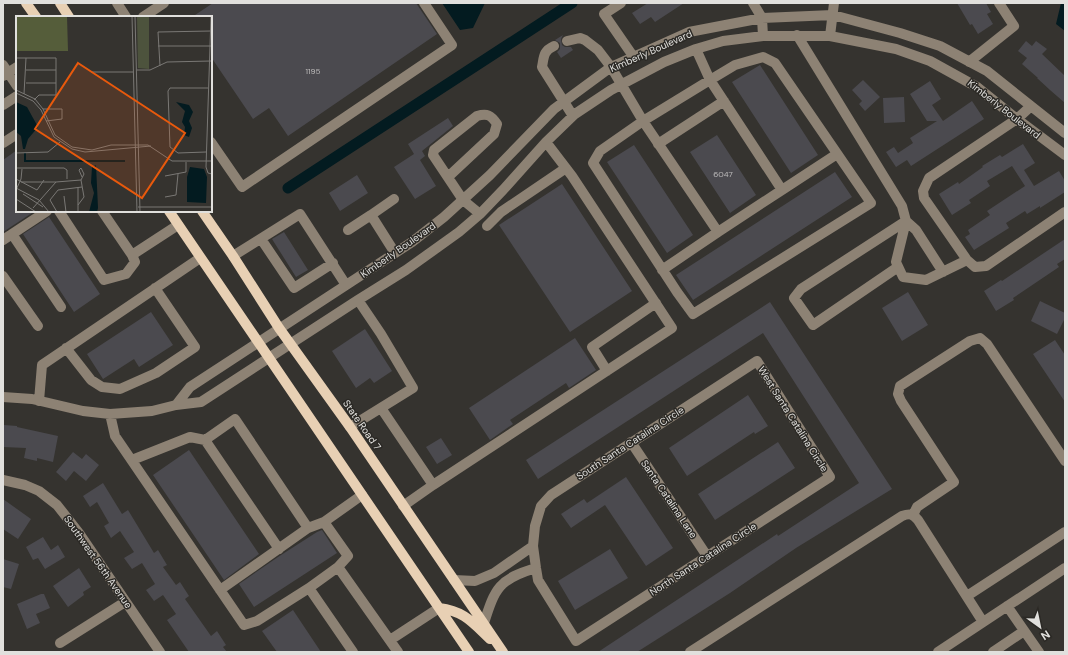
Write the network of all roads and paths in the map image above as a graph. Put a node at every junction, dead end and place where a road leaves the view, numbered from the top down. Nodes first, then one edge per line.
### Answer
1 (26, 3) edge
2 (60, 3) edge
3 (116, 3) edge
4 (164, 3) edge
5 (424, 3) edge
6 (621, 3) edge
7 (753, 3) edge
8 (834, 3) edge
9 (999, 3) edge
10 (833, 15) junction
11 (35, 16) edge
12 (68, 16) edge
13 (125, 16) edge
14 (144, 16) edge
15 (762, 18) junction
16 (798, 35) junction
17 (763, 36) junction
18 (830, 36) junction
19 (911, 36) junction
20 (567, 40) dead end
21 (554, 46) dead end
22 (696, 49) junction
23 (905, 52) junction
24 (633, 56) junction
25 (969, 62) junction
26 (16, 67) edge
27 (611, 67) junction
28 (5, 71) edge
29 (710, 80) junction
30 (16, 85) edge
31 (622, 85) junction
32 (16, 97) edge
33 (563, 101) junction
34 (724, 101) junction
35 (3, 105) edge
36 (1031, 106) junction
37 (573, 116) junction
38 (1017, 119) junction
39 (643, 122) junction
40 (1065, 133) edge
41 (16, 135) edge
42 (546, 142) junction
43 (3, 143) edge
44 (212, 144) edge
45 (658, 144) junction
46 (837, 154) junction
47 (1065, 155) edge
48 (566, 168) junction
49 (448, 177) junction
50 (782, 190) junction
51 (394, 199) dead end
52 (463, 200) junction
53 (45, 212) edge
54 (60, 212) edge
55 (103, 212) edge
56 (169, 212) edge
57 (203, 212) edge
58 (1065, 212) edge
59 (480, 214) junction
60 (371, 215) junction
61 (906, 221) junction
62 (178, 225) junction
63 (488, 226) dead end
64 (348, 230) dead end
65 (718, 232) junction
66 (12, 234) junction
67 (261, 238) junction
68 (3, 240) edge
69 (395, 253) junction
70 (132, 255) junction
71 (233, 256) junction
72 (200, 258) junction
73 (967, 260) junction
74 (333, 263) junction
75 (898, 267) junction
76 (662, 270) junction
77 (943, 272) junction
78 (3, 276) edge
79 (346, 285) junction
80 (155, 288) junction
81 (358, 300) junction
82 (656, 304) junction
83 (61, 307) dead end
84 (38, 326) dead end
85 (279, 328) junction
86 (258, 342) junction
87 (290, 344) junction
88 (66, 348) junction
89 (269, 358) junction
90 (757, 361) joint
91 (607, 370) junction
92 (3, 397) edge
93 (39, 401) junction
94 (176, 405) junction
95 (381, 408) junction
96 (110, 414) junction
97 (350, 427) junction
98 (205, 440) junction
99 (631, 442) junction
100 (132, 460) junction
101 (1065, 461) edge
102 (830, 477) joint
103 (3, 480) edge
104 (433, 485) junction
105 (362, 495) junction
106 (404, 506) junction
107 (913, 515) junction
108 (324, 522) junction
109 (308, 528) junction
110 (1065, 532) edge
111 (533, 546) junction
112 (279, 550) junction
113 (707, 556) junction
114 (338, 567) junction
115 (536, 568) junction
116 (1065, 568) edge
117 (454, 580) junction
118 (309, 588) junction
119 (220, 590) junction
120 (967, 596) junction
121 (125, 602) junction
122 (1007, 606) junction
123 (439, 608) junction
124 (983, 622) junction
125 (484, 624) junction
126 (1024, 631) junction
127 (390, 640) junction
128 (576, 641) joint
129 (60, 644) dead end
130 (160, 652) edge
131 (353, 652) edge
132 (398, 652) edge
133 (469, 652) edge
134 (503, 652) edge
135 (690, 652) edge
136 (938, 652) edge
137 (993, 652) edge
138 (1039, 652) edge

1 - 11 main road
2 - 12 main road
3 - 13 street
4 - 14 street
5 - 44 street
6 - 24 street
7 - 15 street
8 - 10 street
9 - 25 street
10 - 15 street, Kimberly Boulevard
10 - 18 street
10 - 19 street, Kimberly Boulevard
15 - 17 street
15 - 24 street, Kimberly Boulevard
16 - 17 street, Kimberly Boulevard
16 - 18 street, Kimberly Boulevard
16 - 61 street
17 - 22 street, Kimberly Boulevard
18 - 23 street, Kimberly Boulevard
19 - 23 street
19 - 25 street, Kimberly Boulevard
20 - 27 street
21 - 33 street
22 - 29 street
22 - 31 street, Kimberly Boulevard
23 - 38 street, Kimberly Boulevard
24 - 27 street, Kimberly Boulevard
25 - 36 street, Kimberly Boulevard
26 - 28 street
27 - 31 street
27 - 33 street, Kimberly Boulevard
28 - 30 street
29 - 34 street
29 - 39 street
29 - 46 street
31 - 37 street, Kimberly Boulevard
31 - 39 street
32 - 35 street
33 - 37 street
33 - 52 street, Kimberly Boulevard
34 - 45 street
34 - 50 street
36 - 38 street
36 - 40 street, Kimberly Boulevard
37 - 42 street, Kimberly Boulevard
38 - 47 street, Kimberly Boulevard
38 - 73 street
39 - 45 street
39 - 76 street
41 - 43 street
42 - 48 street
42 - 59 street, Kimberly Boulevard
45 - 65 street
46 - 50 street
46 - 76 street
48 - 63 street
48 - 82 street
49 - 49 street
49 - 52 street
50 - 65 street
51 - 60 street
52 - 59 street
52 - 69 street, Kimberly Boulevard
53 - 66 street
54 - 70 street
55 - 70 street
56 - 62 main road
57 - 71 main road, State Road 7
58 - 73 street
59 - 81 street, Kimberly Boulevard
60 - 64 street
60 - 69 street
61 - 75 street
61 - 75 street
61 - 77 street
62 - 70 street
62 - 72 main road
65 - 76 street
66 - 68 street
66 - 83 street
67 - 71 street
67 - 74 street
67 - 74 street
69 - 79 street, Kimberly Boulevard
71 - 85 main road, State Road 7
72 - 80 street
72 - 86 main road
73 - 77 street
74 - 79 street
75 - 77 street
78 - 84 street
79 - 85 street, Kimberly Boulevard
80 - 88 street
80 - 88 street
81 - 87 street, Kimberly Boulevard
81 - 95 street
82 - 91 street
82 - 91 street
85 - 86 street, Kimberly Boulevard
85 - 87 main road, State Road 7
86 - 89 main road
86 - 94 street, Kimberly Boulevard
87 - 89 street, Kimberly Boulevard
87 - 97 main road, State Road 7
88 - 93 street
89 - 94 street, Kimberly Boulevard
89 - 105 main road
90 - 99 street, South Santa Catalina Circle
90 - 102 street, West Santa Catalina Circle
91 - 104 street
92 - 93 street, Kimberly Boulevard
93 - 96 street, Kimberly Boulevard
94 - 96 street, Kimberly Boulevard
95 - 97 street
95 - 104 street
96 - 100 street
97 - 106 main road, State Road 7
98 - 100 street
98 - 109 street
98 - 112 street
99 - 111 street, South Santa Catalina Circle
99 - 113 street, Santa Catalina Lane
100 - 119 street
101 - 107 street
102 - 113 street, North Santa Catalina Circle
103 - 121 street, Southwest 56th Avenue
104 - 106 street
105 - 108 street
105 - 123 main road
106 - 117 main road, State Road 7
107 - 120 street
107 - 135 street
108 - 109 street
108 - 114 street
109 - 112 street
110 - 120 street
111 - 115 street, South Santa Catalina Circle
111 - 117 street
112 - 119 street
113 - 128 street, North Santa Catalina Circle
114 - 118 street
114 - 127 street
115 - 125 street
115 - 128 street, South Santa Catalina Circle
116 - 122 street
117 - 125 main road, State Road 7
118 - 119 street
118 - 131 street
120 - 124 street
121 - 129 street
121 - 130 street, Southwest 56th Avenue
122 - 124 street
122 - 126 street
123 - 127 street
123 - 133 main road
123 - 134 main road
124 - 136 street
125 - 134 main road, State Road 7
126 - 137 street
126 - 138 street
127 - 132 street

